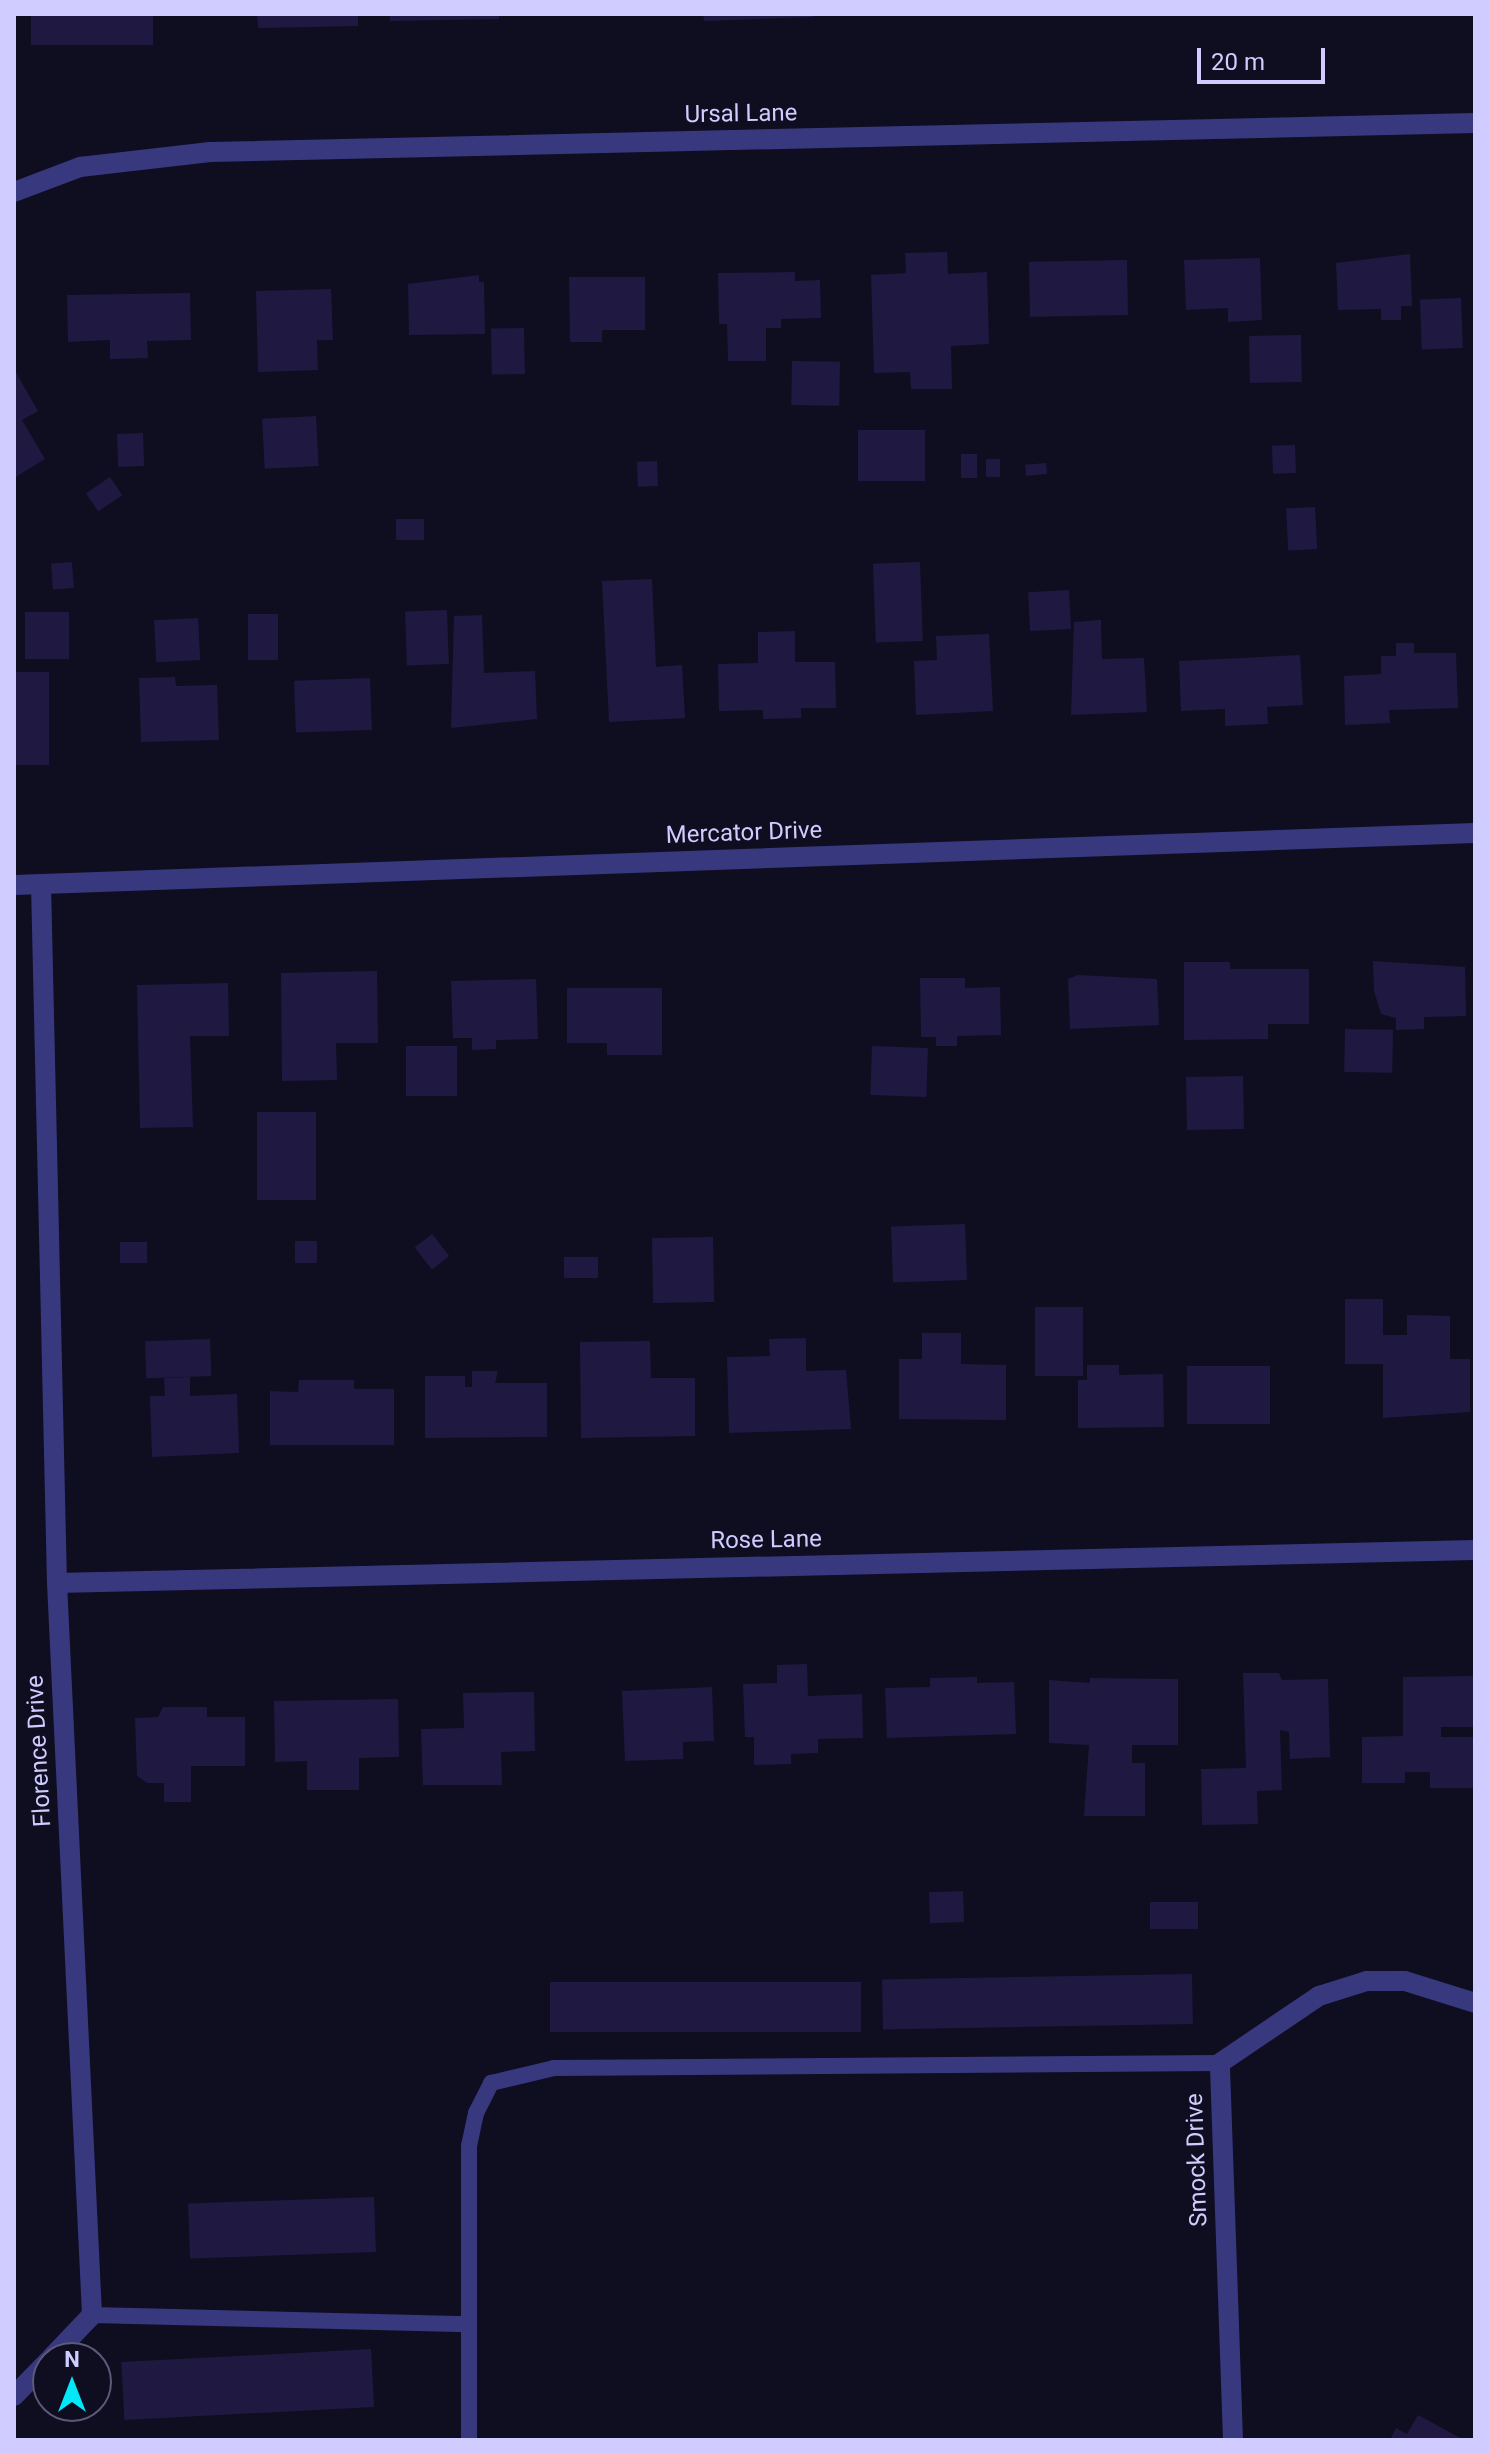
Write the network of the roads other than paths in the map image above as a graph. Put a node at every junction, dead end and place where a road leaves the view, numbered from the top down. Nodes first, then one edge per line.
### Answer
1 (1475, 123) edge
2 (14, 192) edge
3 (1475, 833) edge
4 (41, 884) junction
5 (14, 885) edge
6 (1475, 1550) edge
7 (57, 1583) junction
8 (1475, 2003) edge
9 (1220, 2063) junction
10 (92, 2315) junction
11 (468, 2324) junction
12 (66, 2342) edge
13 (32, 2377) edge
14 (14, 2396) edge
15 (469, 2440) edge
16 (1233, 2440) edge

1 - 2 street, Ursal Lane
3 - 4 street, Mercator Drive
4 - 5 street, Mercator Drive
4 - 7 street, Florence Drive
6 - 7 street, Rose Lane
7 - 10 street, Florence Drive
8 - 9 street, Smock Drive
9 - 11 lane
9 - 16 street, Smock Drive
10 - 11 lane
10 - 12 street
11 - 15 lane
13 - 14 street

